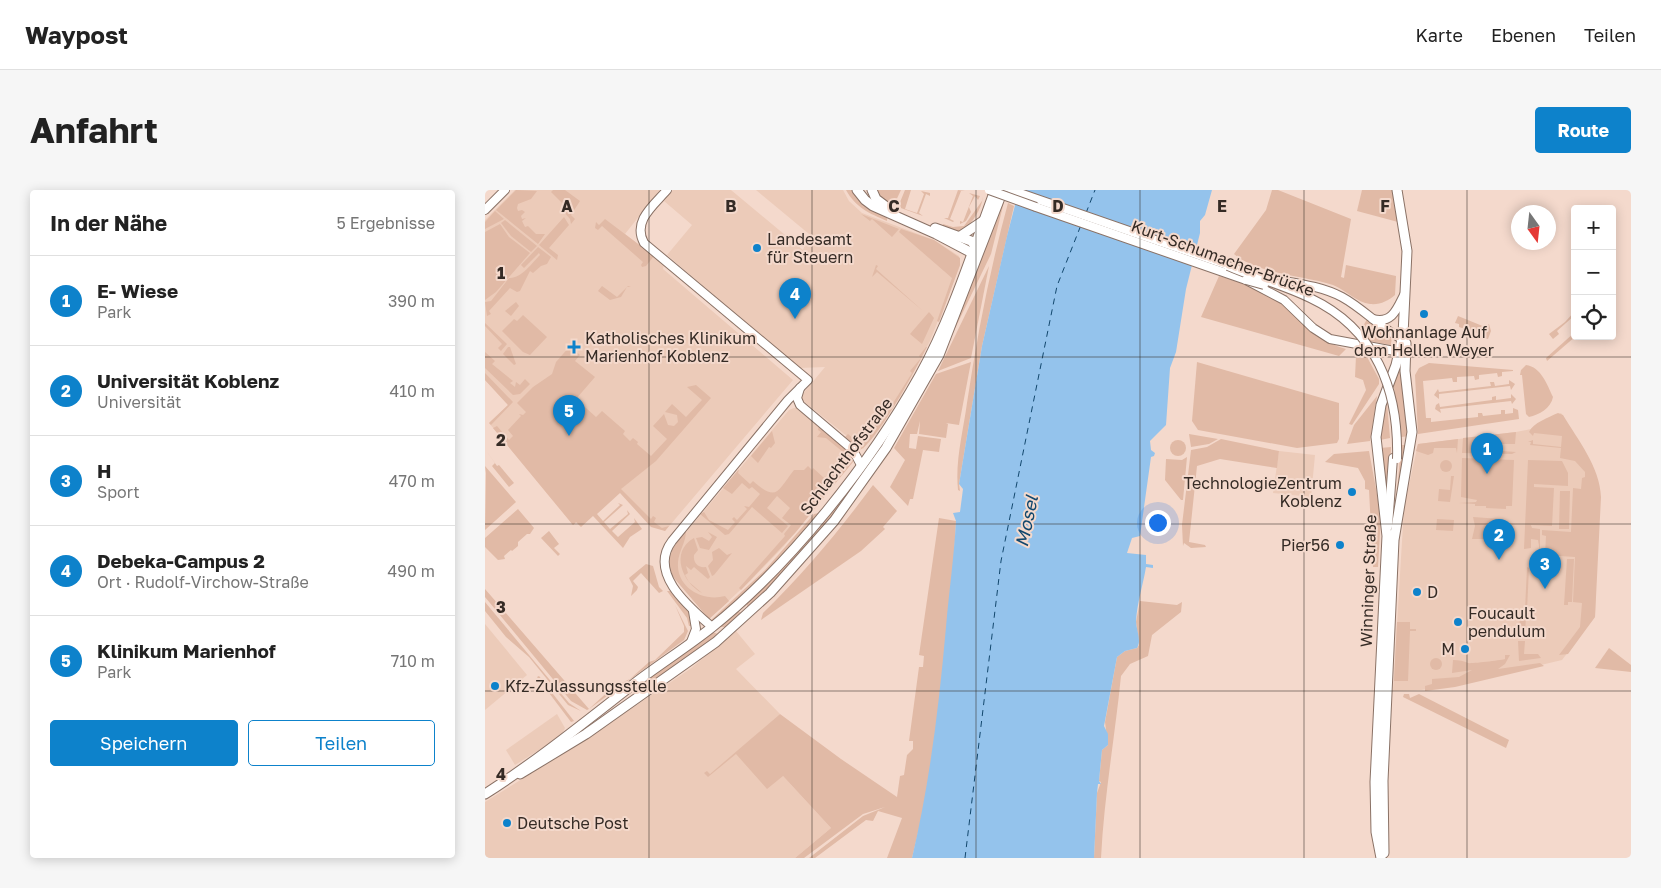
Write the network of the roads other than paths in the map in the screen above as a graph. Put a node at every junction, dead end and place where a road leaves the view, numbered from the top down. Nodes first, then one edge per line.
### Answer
1 (505, 190) edge
2 (667, 190) edge
3 (857, 190) edge
4 (872, 190) edge
5 (989, 190) edge
6 (995, 190) edge
7 (1003, 190) edge
8 (1011, 190) edge
9 (1399, 190) edge
10 (485, 210) edge
11 (983, 220) junction
12 (959, 237) junction
13 (975, 249) junction
14 (1228, 266) junction
15 (1246, 280) junction
16 (1404, 295) junction
17 (1371, 318) junction
18 (1404, 340) junction
19 (1403, 353) junction
20 (801, 388) junction
21 (800, 405) junction
22 (784, 408) junction
23 (874, 448) junction
24 (886, 448) junction
25 (855, 452) junction
26 (1395, 458) junction
27 (861, 465) junction
28 (841, 490) junction
29 (855, 494) junction
30 (1391, 535) junction
31 (739, 604) junction
32 (692, 607) junction
33 (749, 614) junction
34 (711, 628) junction
35 (728, 632) junction
36 (691, 642) junction
37 (632, 686) junction
38 (634, 701) junction
39 (513, 776) junction
40 (485, 794) edge
41 (1382, 858) edge

1 - 10 main road
2 - 20 main road
3 - 13 main road
4 - 12 main road
5 - 15 main road, Kurt-Schumacher-Brücke, bridge
6 - 11 main road, Schlachthofstraße
7 - 13 main road, Schlachthofstraße
8 - 14 main road, Kurt-Schumacher-Brücke
9 - 16 main road, Winninger Straße
9 - 18 main road, Winninger Straße
11 - 12 main road
11 - 13 main road, Schlachthofstraße
12 - 13 main road
13 - 23 main road, Schlachthofstraße
13 - 24 main road, Schlachthofstraße
14 - 17 main road, bridge
14 - 26 main road, Kurt-Schumacher-Brücke, bridge
15 - 19 main road, bridge
15 - 26 main road, Kurt-Schumacher-Brücke, bridge
16 - 17 main road
16 - 18 main road, Winninger Straße
17 - 18 main road
18 - 19 main road, Winninger Straße
19 - 30 main road, Winninger Straße
19 - 30 main road, Winninger Straße
20 - 21 main road
20 - 22 main road
21 - 22 main road
21 - 25 main road
22 - 32 main road
23 - 24 main road
23 - 25 main road
23 - 27 main road, Schlachthofstraße
24 - 29 main road, Schlachthofstraße
25 - 27 main road
26 - 30 main road, Kurt-Schumacher-Brücke
27 - 28 main road, Schlachthofstraße
27 - 29 main road
28 - 29 main road
28 - 31 main road, Schlachthofstraße
29 - 33 main road, Schlachthofstraße
30 - 41 main road, Winninger Straße
31 - 33 main road
31 - 34 main road, Schlachthofstraße
32 - 34 main road
32 - 36 main road
33 - 35 main road, Schlachthofstraße
34 - 35 main road
34 - 36 main road, Schlachthofstraße
35 - 38 main road, Schlachthofstraße
36 - 37 main road, Schlachthofstraße
37 - 38 main road
37 - 39 main road, Schlachthofstraße
38 - 39 main road, Schlachthofstraße
39 - 40 main road, Schlachthofstraße

